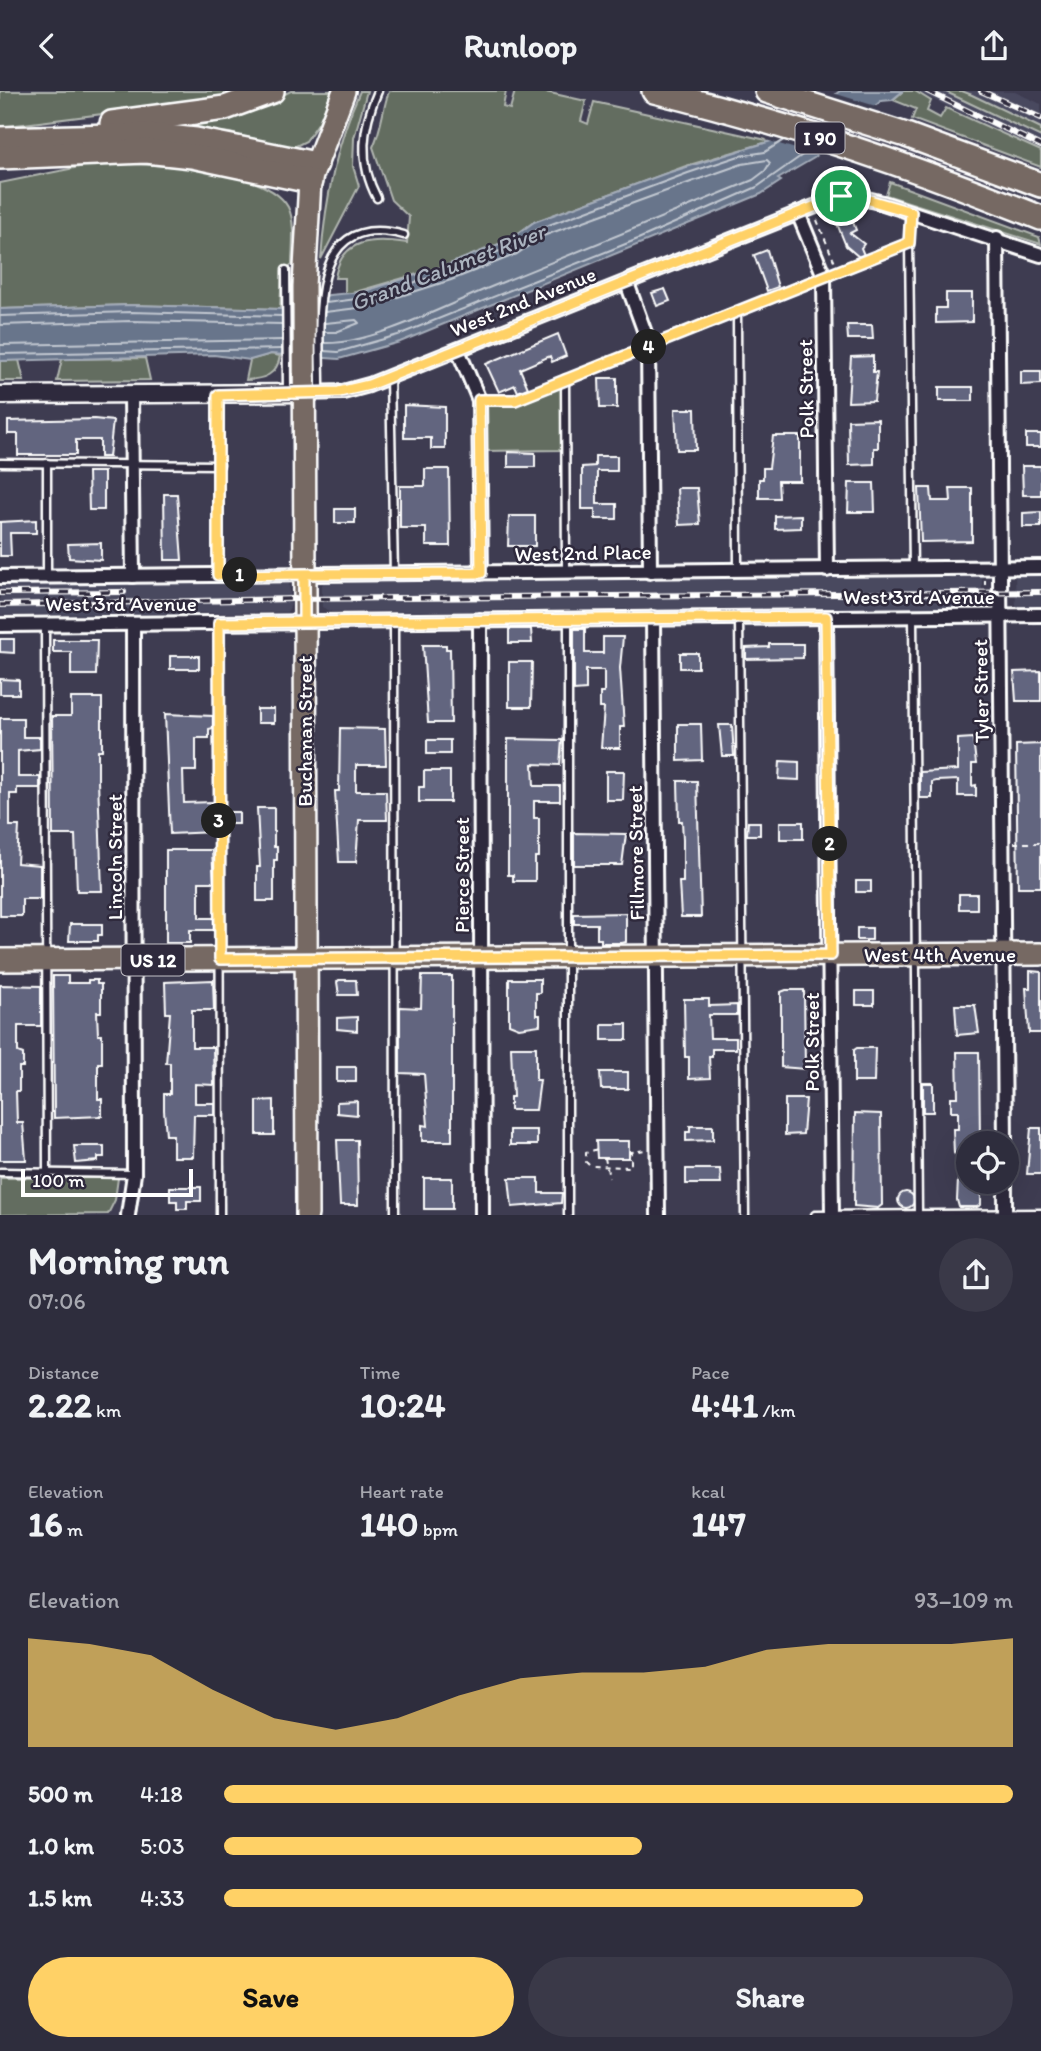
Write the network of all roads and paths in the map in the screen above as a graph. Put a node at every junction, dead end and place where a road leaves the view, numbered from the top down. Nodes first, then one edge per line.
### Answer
1 (272, 91) edge
2 (344, 91) edge
3 (378, 91) edge
4 (654, 91) edge
5 (767, 91) edge
6 (0, 139) edge
7 (0, 157) edge
8 (313, 172) junction
9 (1041, 185) edge
10 (377, 198) dead end
11 (911, 212) junction
12 (797, 213) junction
13 (1041, 218) edge
14 (810, 220) dead end
15 (404, 235) dead end
16 (997, 238) junction
17 (909, 243) junction
18 (1041, 255) edge
19 (286, 270) dead end
20 (837, 271) junction
21 (824, 276) junction
22 (627, 283) junction
23 (305, 286) junction
24 (737, 311) junction
25 (649, 347) junction
26 (458, 350) junction
27 (390, 377) junction
28 (565, 379) junction
29 (303, 386) junction
30 (0, 395) edge
31 (131, 395) junction
32 (218, 395) junction
33 (479, 400) junction
34 (0, 463) edge
35 (47, 463) junction
36 (132, 463) junction
37 (220, 465) junction
38 (991, 567) junction
39 (1041, 567) edge
40 (913, 569) junction
41 (827, 570) junction
42 (738, 571) junction
43 (566, 572) junction
44 (650, 572) junction
45 (481, 573) junction
46 (304, 574) junction
47 (394, 574) junction
48 (218, 575) junction
49 (47, 576) junction
50 (133, 576) junction
51 (0, 577) edge
52 (985, 615) junction
53 (999, 615) junction
54 (1041, 615) edge
55 (913, 616) junction
56 (739, 617) junction
57 (826, 617) junction
58 (653, 618) junction
59 (568, 619) junction
60 (480, 620) junction
61 (394, 621) junction
62 (304, 622) junction
63 (219, 623) junction
64 (45, 624) junction
65 (133, 624) junction
66 (0, 625) edge
67 (1041, 842) edge
68 (1014, 843) dead end
69 (1003, 954) junction
70 (1041, 954) edge
71 (831, 955) junction
72 (916, 955) junction
73 (744, 956) junction
74 (568, 957) junction
75 (657, 957) junction
76 (395, 958) junction
77 (481, 958) junction
78 (220, 959) junction
79 (307, 959) junction
80 (0, 960) edge
81 (47, 960) junction
82 (134, 960) junction
83 (1004, 1131) edge
84 (597, 1149) dead end
85 (658, 1151) junction
86 (605, 1158) dead end
87 (605, 1167) junction
88 (0, 1172) edge
89 (47, 1173) junction
90 (134, 1174) junction
91 (609, 1178) dead end
92 (1005, 1194) edge
93 (1041, 1213) edge
94 (832, 1214) edge
95 (918, 1214) edge
96 (1005, 1214) edge
97 (128, 1215) edge
98 (220, 1215) edge
99 (307, 1215) edge
100 (395, 1215) edge
101 (482, 1215) edge
102 (568, 1215) edge
103 (658, 1215) edge
104 (745, 1215) edge
105 (815, 1215) edge

1 - 6 highway
2 - 8 main road, Buchanan Street
3 - 10 lane
4 - 13 highway, I 90
5 - 9 highway, I 90
6 - 8 highway
7 - 8 highway
8 - 23 main road, Buchanan Street
11 - 12 street, West 2nd Avenue
11 - 16 street, West 2nd Avenue
11 - 17 lane
12 - 21 street, Polk Street
12 - 22 street, West 2nd Avenue
14 - 20 path
15 - 23 lane
16 - 18 street, West 2nd Avenue
16 - 38 street, Tyler Street
17 - 20 lane
17 - 40 lane
19 - 23 lane
20 - 21 lane
21 - 24 lane
21 - 41 street, Polk Street
22 - 25 street
22 - 26 street, West 2nd Avenue
23 - 29 main road, Buchanan Street
24 - 25 lane
24 - 42 lane
25 - 28 lane
25 - 44 street
26 - 27 street, West 2nd Avenue
26 - 33 street
27 - 29 street, West 2nd Avenue
27 - 47 lane
28 - 33 lane
28 - 43 lane
29 - 32 street, West 2nd Avenue
29 - 46 main road, Buchanan Street
30 - 31 street, West 2nd Avenue
31 - 32 street, West 2nd Avenue
31 - 36 street
32 - 37 lane
33 - 45 street
34 - 35 lane
35 - 36 lane
35 - 49 lane
36 - 37 lane
36 - 50 street
37 - 48 lane
38 - 39 street, West 2nd Place
38 - 40 street, West 2nd Place
38 - 52 path
38 - 53 street, Tyler Street
40 - 41 street, West 2nd Place
41 - 42 street, West 2nd Place
42 - 44 street, West 2nd Place
43 - 44 street, West 2nd Place
43 - 45 street, West 2nd Place
45 - 47 street, West 2nd Place
46 - 47 street, West 2nd Place
46 - 48 street, West 2nd Place
46 - 62 main road, Buchanan Street
48 - 50 street, West 2nd Place
49 - 50 street, West 2nd Place
49 - 51 street, West 2nd Place
52 - 53 street, West 3rd Avenue
52 - 55 street, West 3rd Avenue
53 - 54 street, West 3rd Avenue
53 - 69 street, Tyler Street
55 - 57 street, West 3rd Avenue
55 - 72 lane
56 - 57 street, West 3rd Avenue
56 - 58 street, West 3rd Avenue
56 - 73 lane
57 - 71 street, Polk Street
58 - 59 street, West 3rd Avenue
58 - 75 street, Fillmore Street
59 - 60 street, West 3rd Avenue
59 - 74 lane
60 - 61 street, West 3rd Avenue
60 - 77 street, Pierce Street
61 - 62 street, West 3rd Avenue
61 - 76 lane
62 - 63 street, West 3rd Avenue
62 - 79 main road, Buchanan Street
63 - 65 street, West 3rd Avenue
63 - 78 lane
64 - 65 street, West 3rd Avenue
64 - 66 street, West 3rd Avenue
64 - 81 lane
65 - 82 street, Lincoln Street
67 - 68 path
69 - 70 main road, West 4th Avenue / US 12
69 - 72 main road, West 4th Avenue / US 12
69 - 83 street, Tyler Street
71 - 72 main road, West 4th Avenue / US 12
71 - 73 main road, West 4th Avenue / US 12
71 - 94 street, Polk Street
72 - 95 lane
73 - 75 main road, West 4th Avenue / US 12
73 - 104 lane
74 - 75 main road, West 4th Avenue / US 12
74 - 77 main road, West 4th Avenue / US 12
74 - 102 lane
75 - 85 street, Fillmore Street
76 - 77 main road, West 4th Avenue / US 12
76 - 79 main road, West 4th Avenue / US 12
76 - 100 lane
77 - 101 street, Pierce Street
78 - 79 main road, West 4th Avenue / US 12
78 - 82 main road, West 4th Avenue / US 12
78 - 98 lane
79 - 99 main road, Buchanan Street
80 - 81 main road, West 4th Avenue / US 12
81 - 82 main road, West 4th Avenue / US 12
81 - 89 lane
82 - 90 street, Lincoln Street
84 - 87 path
85 - 87 path
85 - 103 street, Fillmore Street
86 - 87 path
87 - 91 path
88 - 89 lane
89 - 90 lane
90 - 97 street, Lincoln Street
92 - 96 street
93 - 96 lane
94 - 95 lane
94 - 105 lane
95 - 96 lane

